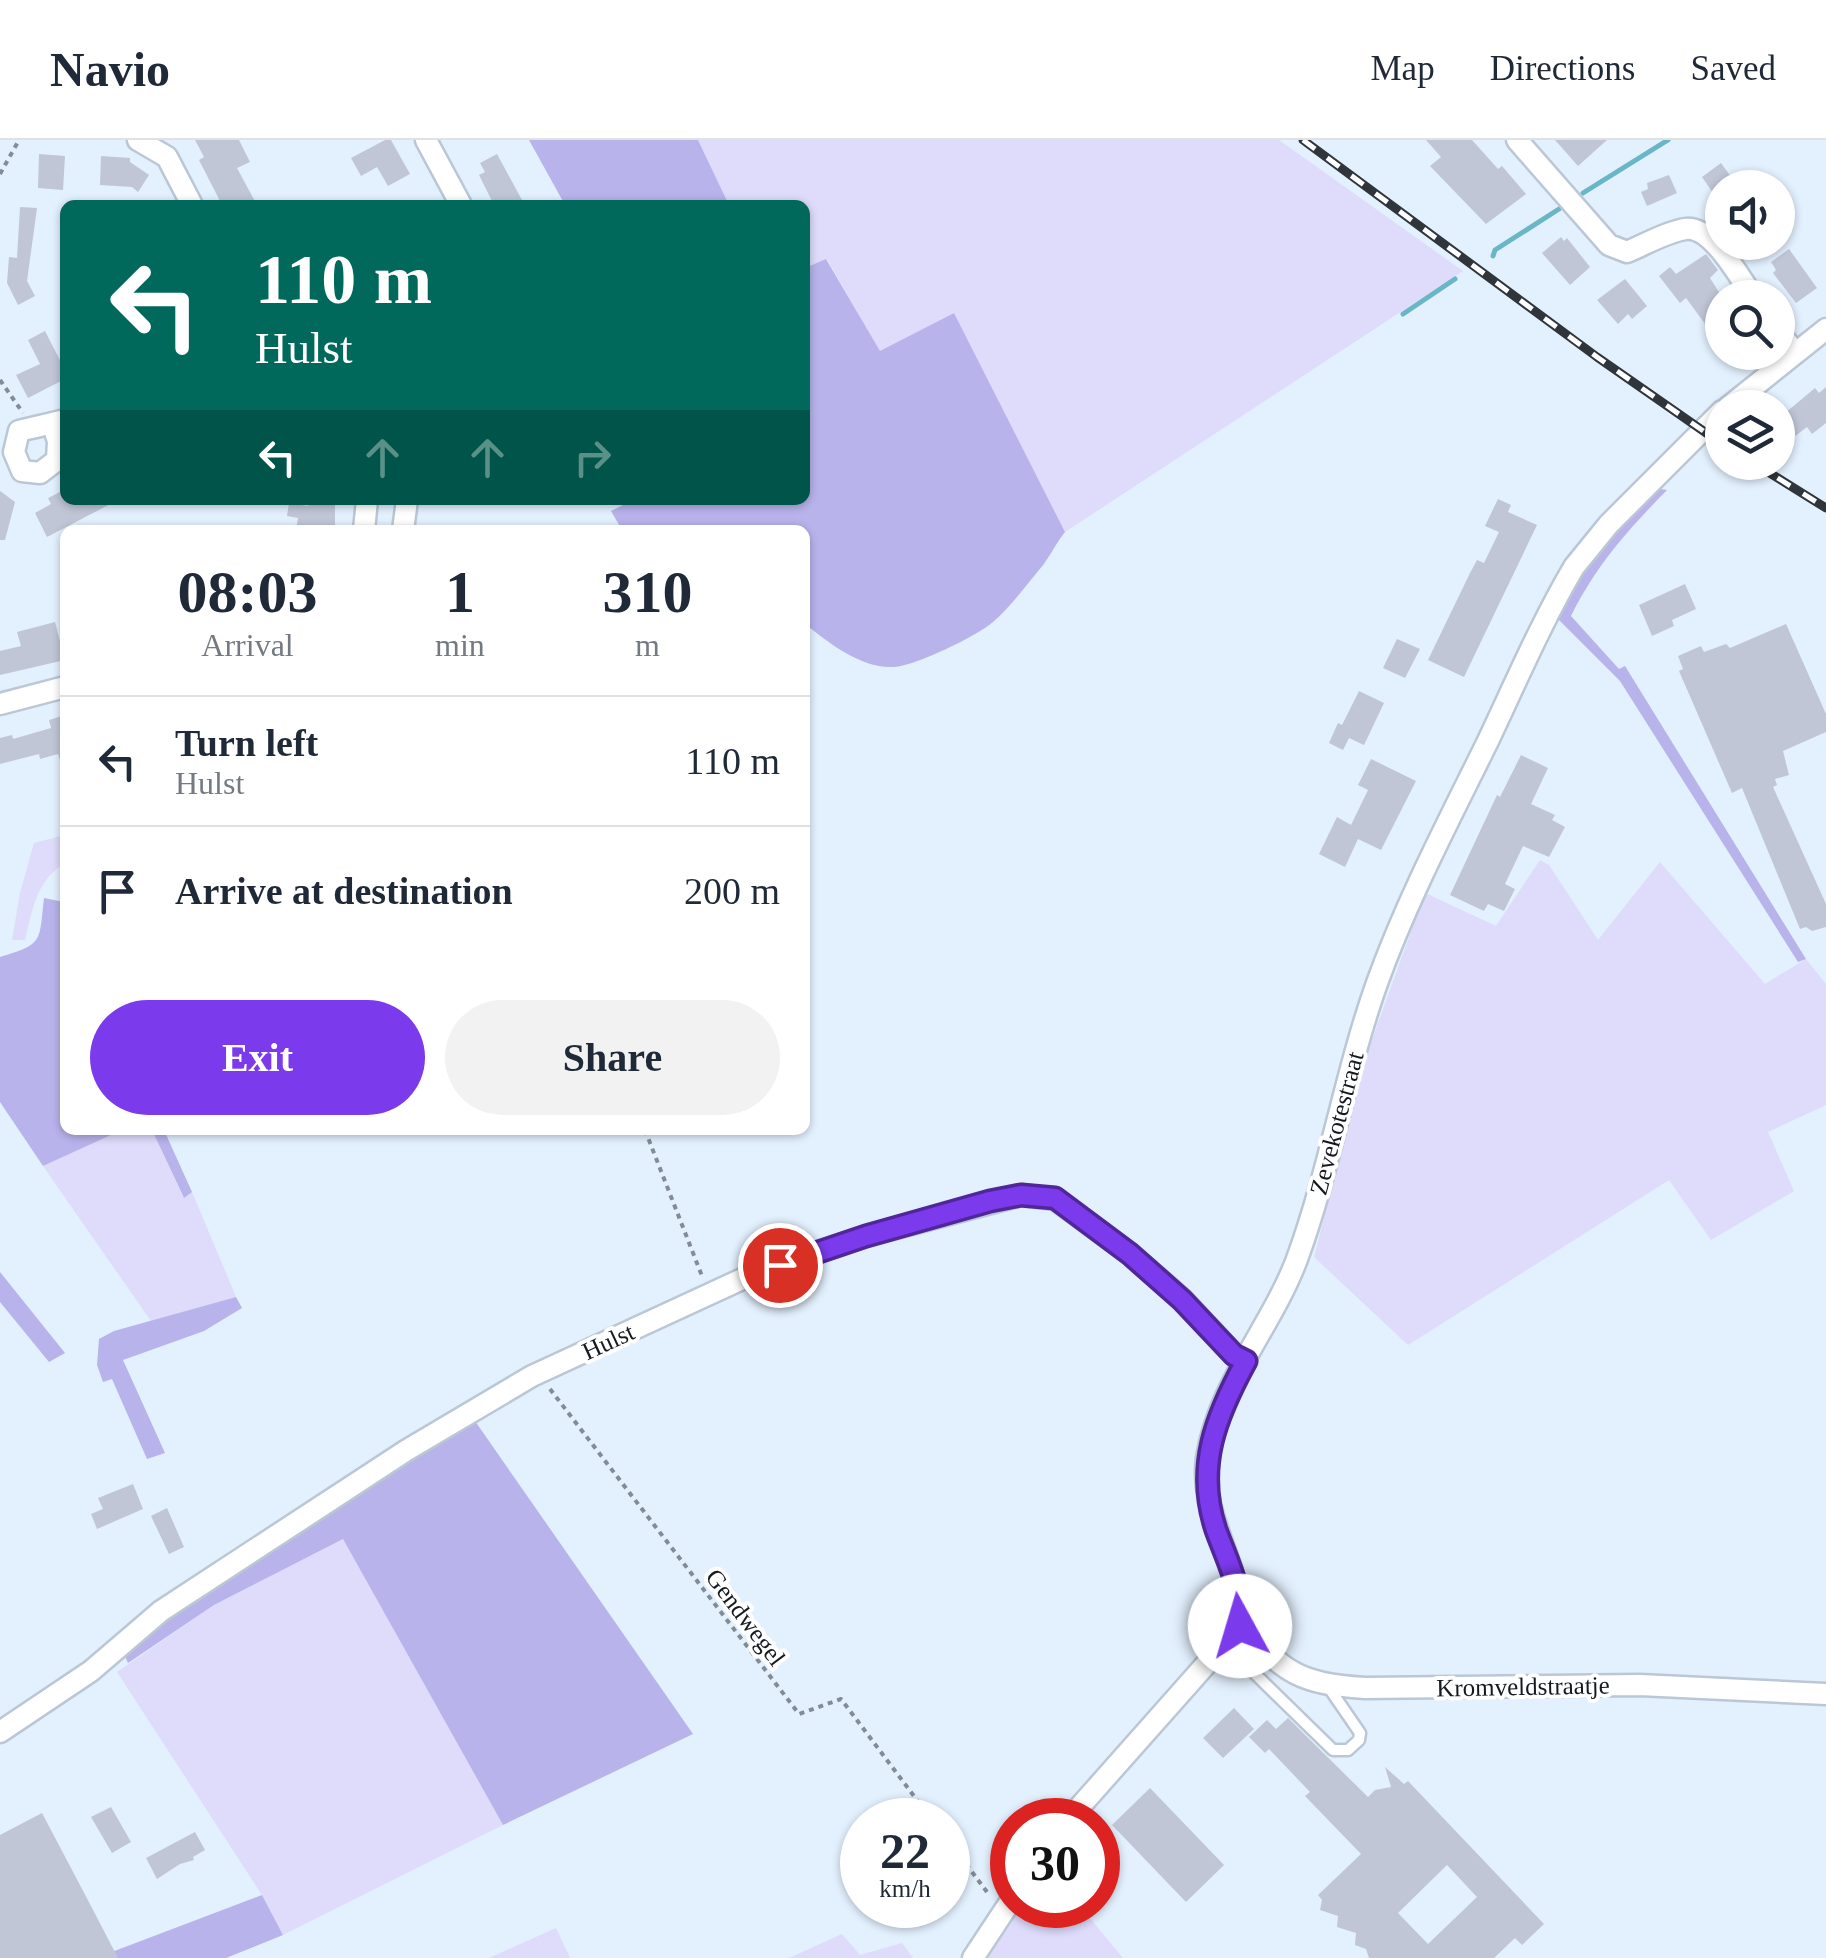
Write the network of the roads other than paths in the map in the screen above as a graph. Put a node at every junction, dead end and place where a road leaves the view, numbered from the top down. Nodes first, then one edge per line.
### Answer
1 (138, 140) edge
2 (426, 140) edge
3 (1518, 140) edge
4 (189, 200) edge
5 (458, 200) edge
6 (1741, 280) edge
7 (1826, 330) edge
8 (1795, 351) edge
9 (1773, 370) edge
10 (1749, 390) edge
11 (1705, 428) edge
12 (60, 689) edge
13 (0, 704) edge
14 (1246, 1361) junction
15 (1240, 1626) junction
16 (1328, 1685) junction
17 (1826, 1694) edge
18 (0, 1732) edge
19 (1088, 1798) edge
20 (990, 1927) edge
21 (972, 1958) edge

1 - 4 street
2 - 5 street
3 - 6 street
7 - 8 street, Zevekotestraat
9 - 10 street, Zevekotestraat
11 - 14 street, Zevekotestraat
12 - 13 street
14 - 15 street, Zevekotestraat
14 - 18 street, Hulst
15 - 16 street, Kromveldstraatje
15 - 16 lane
15 - 19 street
16 - 17 street, Kromveldstraatje
20 - 21 street

